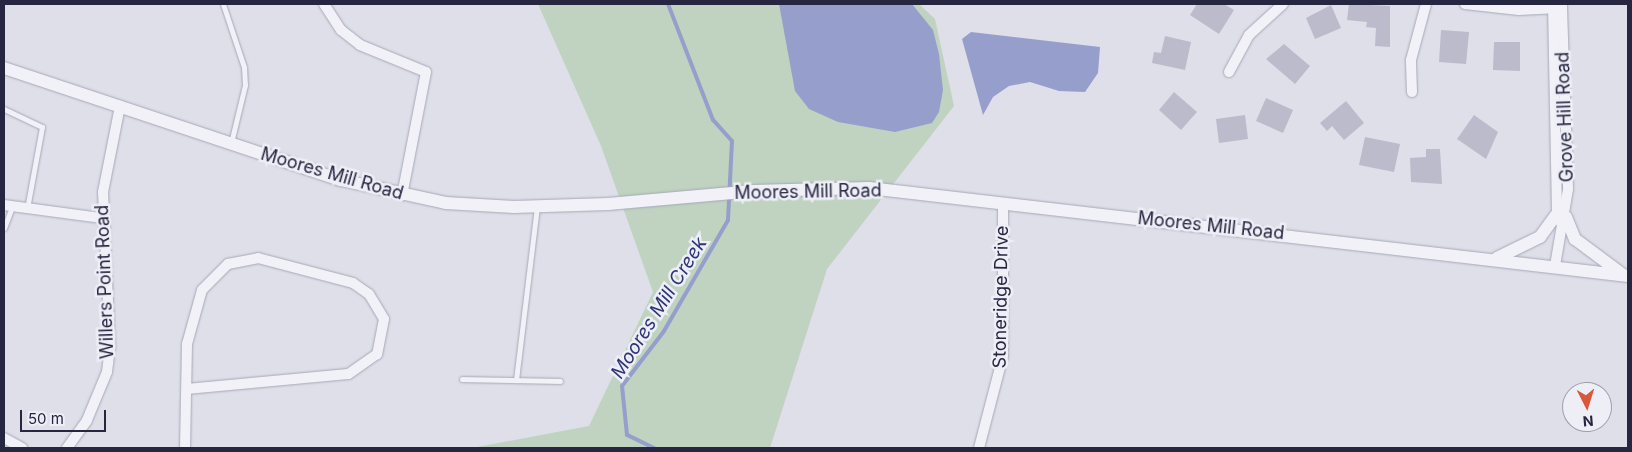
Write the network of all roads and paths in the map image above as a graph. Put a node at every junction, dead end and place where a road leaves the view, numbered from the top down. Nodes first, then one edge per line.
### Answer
1 (223, 4) edge
2 (324, 4) edge
3 (1283, 4) edge
4 (1426, 4) edge
5 (1465, 4) edge
6 (1557, 6) edge
7 (4, 68) edge
8 (1229, 72) dead end
9 (1412, 92) dead end
10 (120, 106) junction
11 (4, 109) edge
12 (231, 144) junction
13 (402, 196) junction
14 (1003, 203) junction
15 (8, 206) edge
16 (537, 206) junction
17 (27, 211) junction
18 (102, 218) junction
19 (1560, 220) junction
20 (4, 228) edge
21 (1496, 259) junction
22 (1555, 266) junction
23 (1626, 276) edge
24 (462, 379) dead end
25 (516, 380) junction
26 (560, 381) dead end
27 (187, 389) junction
28 (4, 438) edge
29 (22, 448) edge
30 (67, 448) edge
31 (186, 448) edge
32 (979, 448) edge

1 - 12 lane
2 - 13 street
3 - 8 street
4 - 9 street
5 - 6 street
6 - 19 street, Grove Hill Road
7 - 10 street, Moores Mill Road
10 - 12 street, Moores Mill Road
10 - 18 street, Willers Point Road
11 - 17 lane
12 - 13 street, Moores Mill Road
13 - 16 street, Moores Mill Road
14 - 16 street, Moores Mill Road
14 - 21 street, Moores Mill Road
14 - 32 street, Stoneridge Drive
15 - 17 street
15 - 20 lane
16 - 25 lane
17 - 18 street
18 - 30 street, Willers Point Road
19 - 21 street
19 - 22 street, Grove Hill Road
19 - 23 street
21 - 22 street, Moores Mill Road
22 - 23 street, Moores Mill Road
24 - 25 lane
25 - 26 lane
27 - 27 street
27 - 31 street
28 - 29 street

